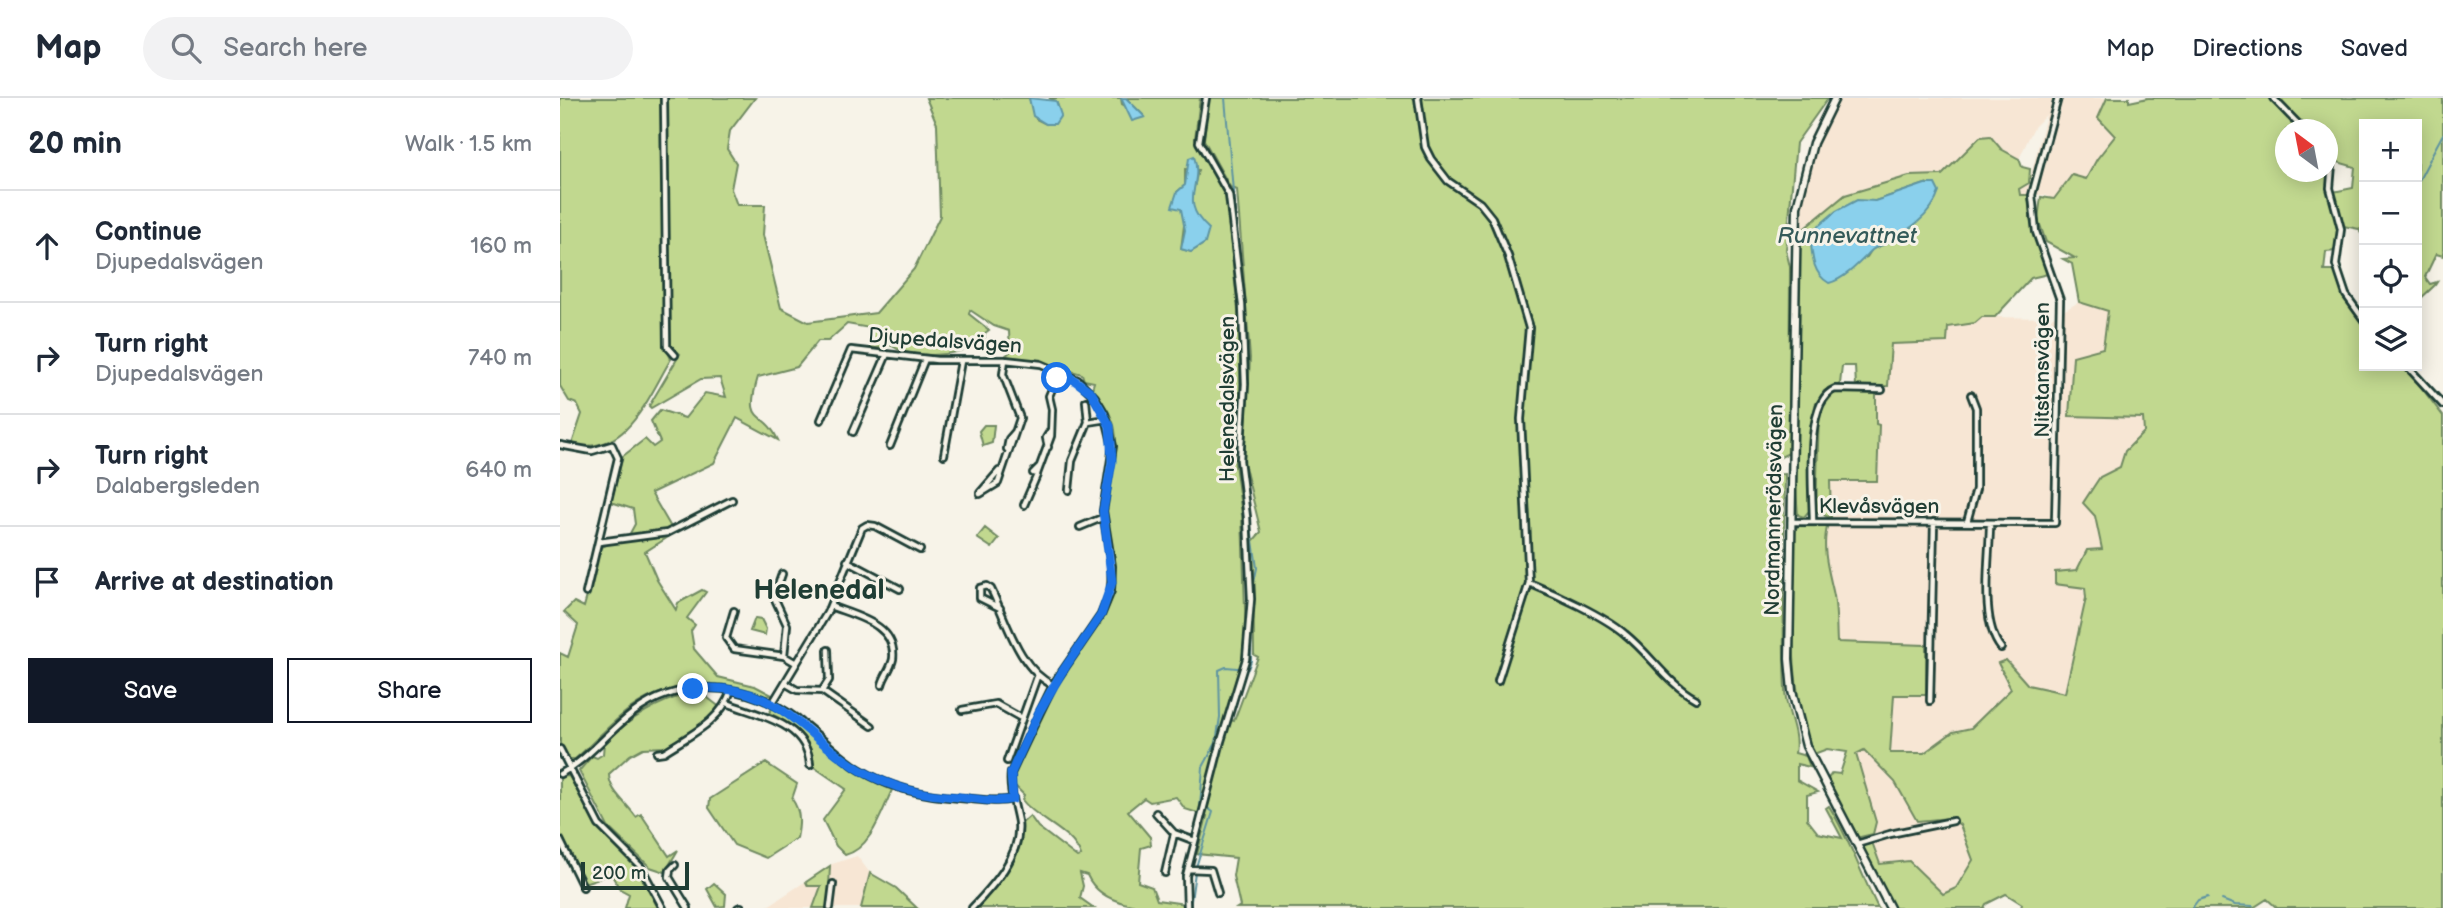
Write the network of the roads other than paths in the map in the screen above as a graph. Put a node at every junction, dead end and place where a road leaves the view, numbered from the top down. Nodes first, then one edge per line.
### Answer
1 (664, 98) edge
2 (1206, 98) edge
3 (1419, 98) edge
4 (1835, 98) edge
5 (2058, 98) edge
6 (2273, 98) edge
7 (2293, 119) edge
8 (2330, 182) edge
9 (2359, 313) edge
10 (887, 354) junction
11 (675, 355) dead end
12 (925, 359) junction
13 (1004, 360) junction
14 (961, 361) junction
15 (1060, 370) junction
16 (2412, 371) edge
17 (1882, 390) dead end
18 (1971, 396) dead end
19 (1086, 401) dead end
20 (2443, 405) edge
21 (1107, 419) junction
22 (821, 420) dead end
23 (1088, 422) junction
24 (853, 432) dead end
25 (560, 446) edge
26 (890, 446) dead end
27 (944, 455) dead end
28 (994, 483) dead end
29 (1069, 490) dead end
30 (732, 500) dead end
31 (1024, 505) dead end
32 (1104, 517) junction
33 (1790, 522) junction
34 (1813, 522) junction
35 (1934, 522) junction
36 (1967, 522) junction
37 (2055, 523) joint
38 (1990, 524) junction
39 (1080, 527) dead end
40 (599, 542) junction
41 (920, 551) dead end
42 (847, 561) junction
43 (782, 574) dead end
44 (1529, 583) junction
45 (900, 589) dead end
46 (586, 593) dead end
47 (830, 606) junction
48 (1000, 608) junction
49 (734, 611) dead end
50 (2001, 648) dead end
51 (828, 650) dead end
52 (784, 656) junction
53 (796, 663) junction
54 (1037, 677) junction
55 (1498, 681) dead end
56 (785, 683) junction
57 (882, 685) dead end
58 (1054, 685) junction
59 (731, 690) junction
60 (822, 691) junction
61 (1696, 699) dead end
62 (1930, 701) dead end
63 (727, 703) junction
64 (772, 704) junction
65 (962, 710) dead end
66 (1021, 718) junction
67 (872, 726) dead end
68 (560, 749) edge
69 (657, 753) dead end
70 (1007, 761) dead end
71 (810, 765) dead end
72 (570, 768) junction
73 (560, 774) edge
74 (1013, 799) junction
75 (1156, 813) dead end
76 (1953, 821) dead end
77 (1174, 833) junction
78 (560, 840) edge
79 (1195, 841) junction
80 (1856, 845) junction
81 (675, 865) dead end
82 (1188, 869) junction
83 (1165, 873) dead end
84 (834, 884) dead end
85 (583, 887) dead end
86 (1218, 893) dead end
87 (663, 908) edge
88 (688, 908) edge
89 (830, 908) edge
90 (972, 908) edge
91 (1186, 908) edge
92 (1890, 908) edge

1 - 11 street
2 - 79 street, Helenedalsvägen
3 - 44 street
4 - 33 main road, Nordmannerödsvägen
5 - 37 street, Nitstansvägen
6 - 7 street
8 - 9 street
10 - 12 street, Djupedalsvägen
10 - 22 street, Djupedalsvägen
10 - 24 street
12 - 14 street, Djupedalsvägen
12 - 26 street
13 - 14 street, Djupedalsvägen
13 - 15 street, Djupedalsvägen
13 - 28 street
14 - 27 street
15 - 21 street, Djupedalsvägen
15 - 31 street
16 - 20 street
17 - 34 street
18 - 36 street, Klevåsvägen
19 - 23 street
21 - 23 street
21 - 32 street, Djupedalsvägen
23 - 29 street
25 - 40 street
30 - 40 street
32 - 39 street
32 - 58 street, Djupedalsvägen
33 - 34 street, Klevåsvägen
33 - 80 main road, Nordmannerödsvägen
34 - 35 street, Klevåsvägen
35 - 36 street, Klevåsvägen
35 - 62 street
36 - 38 street, Klevåsvägen
37 - 38 street, Klevåsvägen
38 - 50 street
40 - 46 street
41 - 42 street
42 - 45 street
42 - 47 street
43 - 52 street
44 - 55 street
44 - 61 street
47 - 53 street
47 - 57 street
48 - 48 street
48 - 54 street
49 - 52 street
51 - 60 street
52 - 53 street
53 - 56 street
54 - 58 street
54 - 66 street
56 - 60 street
56 - 64 street
58 - 74 street, Djupedalsvägen
59 - 63 street
59 - 64 street
59 - 72 street
60 - 67 street
63 - 69 street
63 - 71 street
64 - 74 street
65 - 66 street
66 - 70 street
68 - 72 street
72 - 73 street
72 - 87 street
74 - 90 street, Djupedalsvägen
75 - 77 street
76 - 80 street
77 - 79 street
77 - 83 street
78 - 85 street
79 - 82 street, Helenedalsvägen
80 - 92 main road, Nordmannerödsvägen
81 - 88 street
82 - 86 street
82 - 91 street, Helenedalsvägen
84 - 89 street

